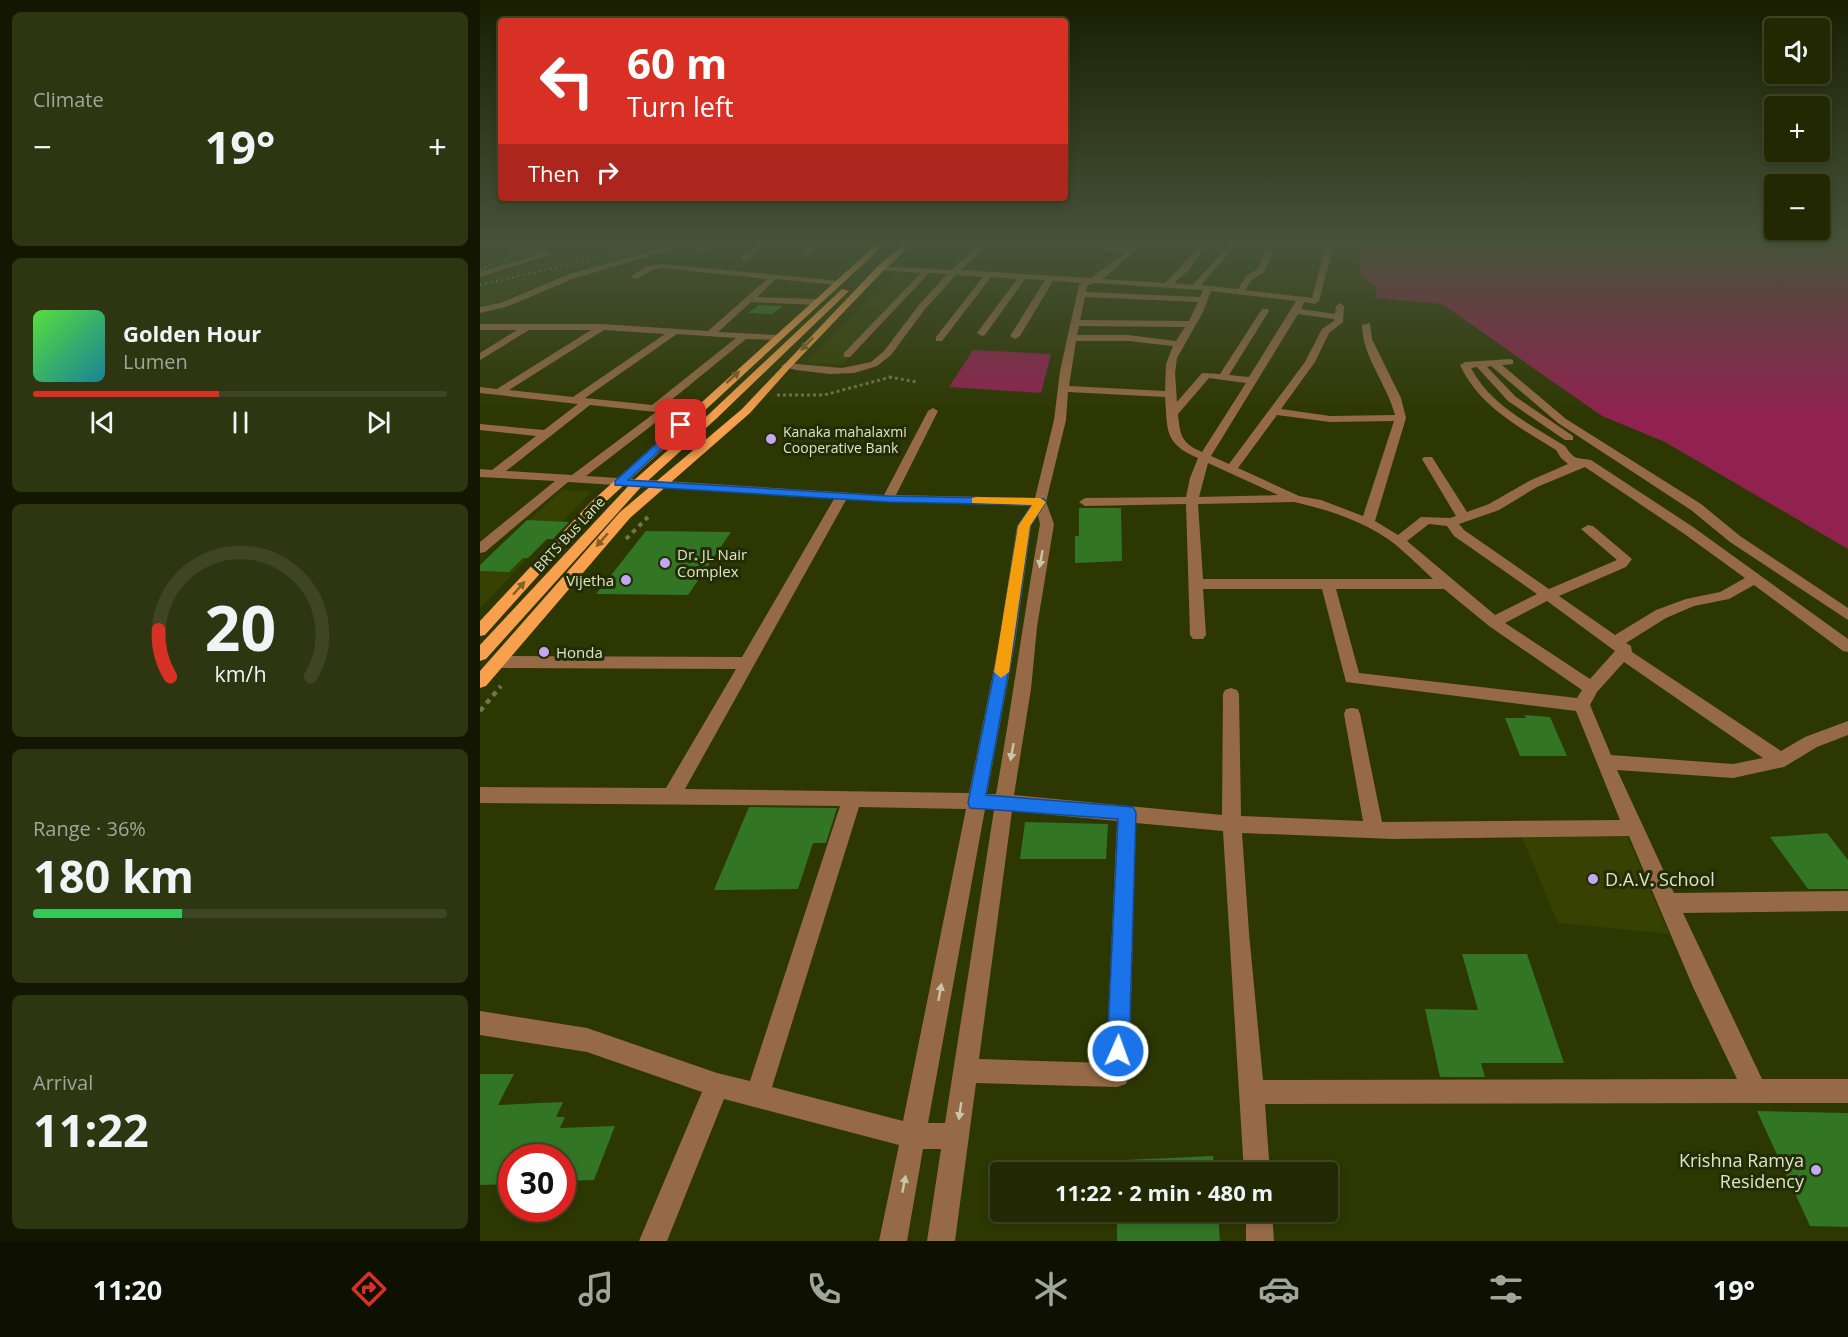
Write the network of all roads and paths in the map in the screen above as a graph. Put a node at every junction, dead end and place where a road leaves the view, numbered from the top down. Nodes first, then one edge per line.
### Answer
1 (510, 302) edge
2 (745, 302) edge
3 (817, 302) edge
4 (835, 302) edge
5 (848, 302) edge
6 (898, 302) edge
7 (929, 302) edge
8 (967, 302) edge
9 (1004, 302) edge
10 (1036, 302) edge
11 (1079, 302) edge
12 (1202, 302) edge
13 (1300, 302) edge
14 (480, 310) edge
15 (1265, 311) dead end
16 (1296, 311) junction
17 (1075, 323) junction
18 (1190, 324) junction
19 (1367, 325) dead end
20 (480, 327) edge
21 (602, 327) junction
22 (526, 328) junction
23 (674, 332) junction
24 (982, 333) dead end
25 (710, 334) junction
26 (744, 336) junction
27 (1015, 336) dead end
28 (777, 338) junction
29 (1072, 338) junction
30 (939, 339) dead end
31 (1180, 344) junction
32 (847, 355) dead end
33 (480, 357) edge
34 (1510, 362) dead end
35 (1493, 363) junction
36 (1479, 364) junction
37 (786, 366) junction
38 (891, 377) dead end
39 (1223, 377) junction
40 (1253, 381) junction
41 (1063, 389) junction
42 (480, 390) edge
43 (497, 393) junction
44 (1170, 394) junction
45 (771, 398) dead end
46 (580, 402) junction
47 (660, 409) junction
48 (933, 411) dead end
49 (1274, 411) junction
50 (1174, 412) junction
51 (694, 413) junction
52 (1401, 418) junction
53 (480, 427) edge
54 (546, 434) junction
55 (1583, 435) junction
56 (1569, 438) junction
57 (1552, 442) junction
58 (1204, 457) junction
59 (1428, 459) dead end
60 (1577, 465) junction
61 (1231, 469) junction
62 (486, 476) edge
63 (569, 479) junction
64 (619, 483) junction
65 (637, 484) junction
66 (660, 486) junction
67 (842, 496) junction
68 (888, 499) junction
69 (1296, 499) junction
70 (1192, 501) junction
71 (1040, 502) junction
72 (1085, 502) dead end
73 (1457, 520) junction
74 (1368, 522) junction
75 (1588, 529) dead end
76 (1399, 541) junction
77 (480, 549) edge
78 (1754, 579) junction
79 (1196, 584) junction
80 (1328, 584) junction
81 (1447, 584) junction
82 (1548, 594) junction
83 (1848, 615) edge
84 (1494, 622) junction
85 (480, 631) edge
86 (1198, 635) dead end
87 (1845, 641) edge
88 (1619, 648) junction
89 (480, 654) edge
90 (498, 662) junction
91 (747, 663) junction
92 (480, 682) edge
93 (1231, 694) dead end
94 (1587, 696) junction
95 (1352, 714) dead end
96 (1848, 728) edge
97 (1780, 760) junction
98 (1605, 762) junction
99 (480, 795) edge
100 (671, 796) junction
101 (852, 799) junction
102 (1004, 802) junction
103 (976, 803) junction
104 (1127, 813) junction
105 (1232, 824) junction
106 (1635, 828) junction
107 (1374, 830) junction
108 (1848, 901) edge
109 (1668, 903) junction
110 (480, 1023) edge
111 (965, 1071) junction
112 (717, 1085) junction
113 (1848, 1091) edge
114 (1252, 1092) junction
115 (1756, 1092) junction
116 (757, 1096) junction
117 (913, 1136) junction
118 (956, 1136) junction
119 (1256, 1162) edge
120 (1259, 1222) edge
121 (653, 1241) edge
122 (893, 1241) edge
123 (941, 1241) edge
124 (1260, 1241) edge

1 - 14 street
2 - 25 street
3 - 28 main road
4 - 65 main road, BRTS Bus Lane
5 -> 37 main road
6 - 32 street
7 - 37 street
8 - 30 street
9 - 24 street
10 - 27 street
11 - 17 street
12 - 18 street
13 - 16 street
15 - 39 street
16 - 40 street
16 - 49 street
17 - 18 street
17 - 29 street
18 - 31 street
19 - 52 street
20 - 22 street
21 - 22 street
21 - 23 street
21 - 43 street
22 - 33 street
23 - 25 street
23 - 46 street
25 - 26 street
26 - 28 street
26 - 47 street
51 -> 28 main road
29 - 31 street
29 - 41 street
31 - 44 street
34 - 35 street
35 - 36 street
35 - 55 street
36 - 56 street
36 - 57 street
37 - 66 main road
38 - 45 path
39 - 40 street
39 - 50 street
40 - 58 street
41 - 44 street
41 - 71 street
42 - 43 street
43 - 46 street
44 - 50 street
46 - 47 street
46 - 54 street
47 - 51 street
47 - 63 street
48 - 68 street
49 - 52 street
49 - 61 street
50 - 58 street
51 - 64 main road
52 - 74 street
53 - 54 street
54 - 62 street
55 - 56 street
55 - 83 street
56 - 57 street
57 - 60 street
58 - 61 street
58 - 70 street
59 - 73 street
60 - 73 street
60 - 78 street
61 - 69 street
62 - 63 street
63 - 64 street
63 - 77 street
64 - 65 street
85 -> 64 main road
65 - 66 street
65 - 89 main road, BRTS Bus Lane
66 - 67 street
66 -> 90 main road
67 - 68 street
67 - 91 street
68 - 71 street
69 - 70 street
69 - 74 street
70 - 72 street
70 - 79 street
71 -> 102 street
71 - 103 street
73 - 76 street
73 - 82 street
74 - 76 street
75 - 82 street
76 - 81 street
78 - 87 street
78 - 88 street
79 - 80 street
79 - 86 street
80 - 81 street
80 - 94 street
81 - 84 street
82 - 84 street
82 - 88 street
84 - 94 street
88 - 94 street
88 - 97 street
90 - 91 street
90 - 92 main road
91 - 100 street
93 - 105 street
94 - 98 street
95 - 107 street
96 - 97 street
97 - 98 street
98 - 106 street
99 - 100 street
100 - 101 street
101 - 103 street
101 - 116 street
102 - 103 street
102 - 104 street
102 - 111 street
117 -> 103 street
104 - 105 street
104 - 111 street
105 - 107 street
105 - 114 street
106 - 107 street
106 - 109 street
108 - 109 street
109 - 115 street
110 - 112 street
111 -> 118 street
112 - 116 street
112 - 121 street
113 - 115 street
114 - 115 street
114 - 119 street
116 - 117 street
117 - 118 street
122 -> 117 street
118 - 123 street
120 - 124 street

